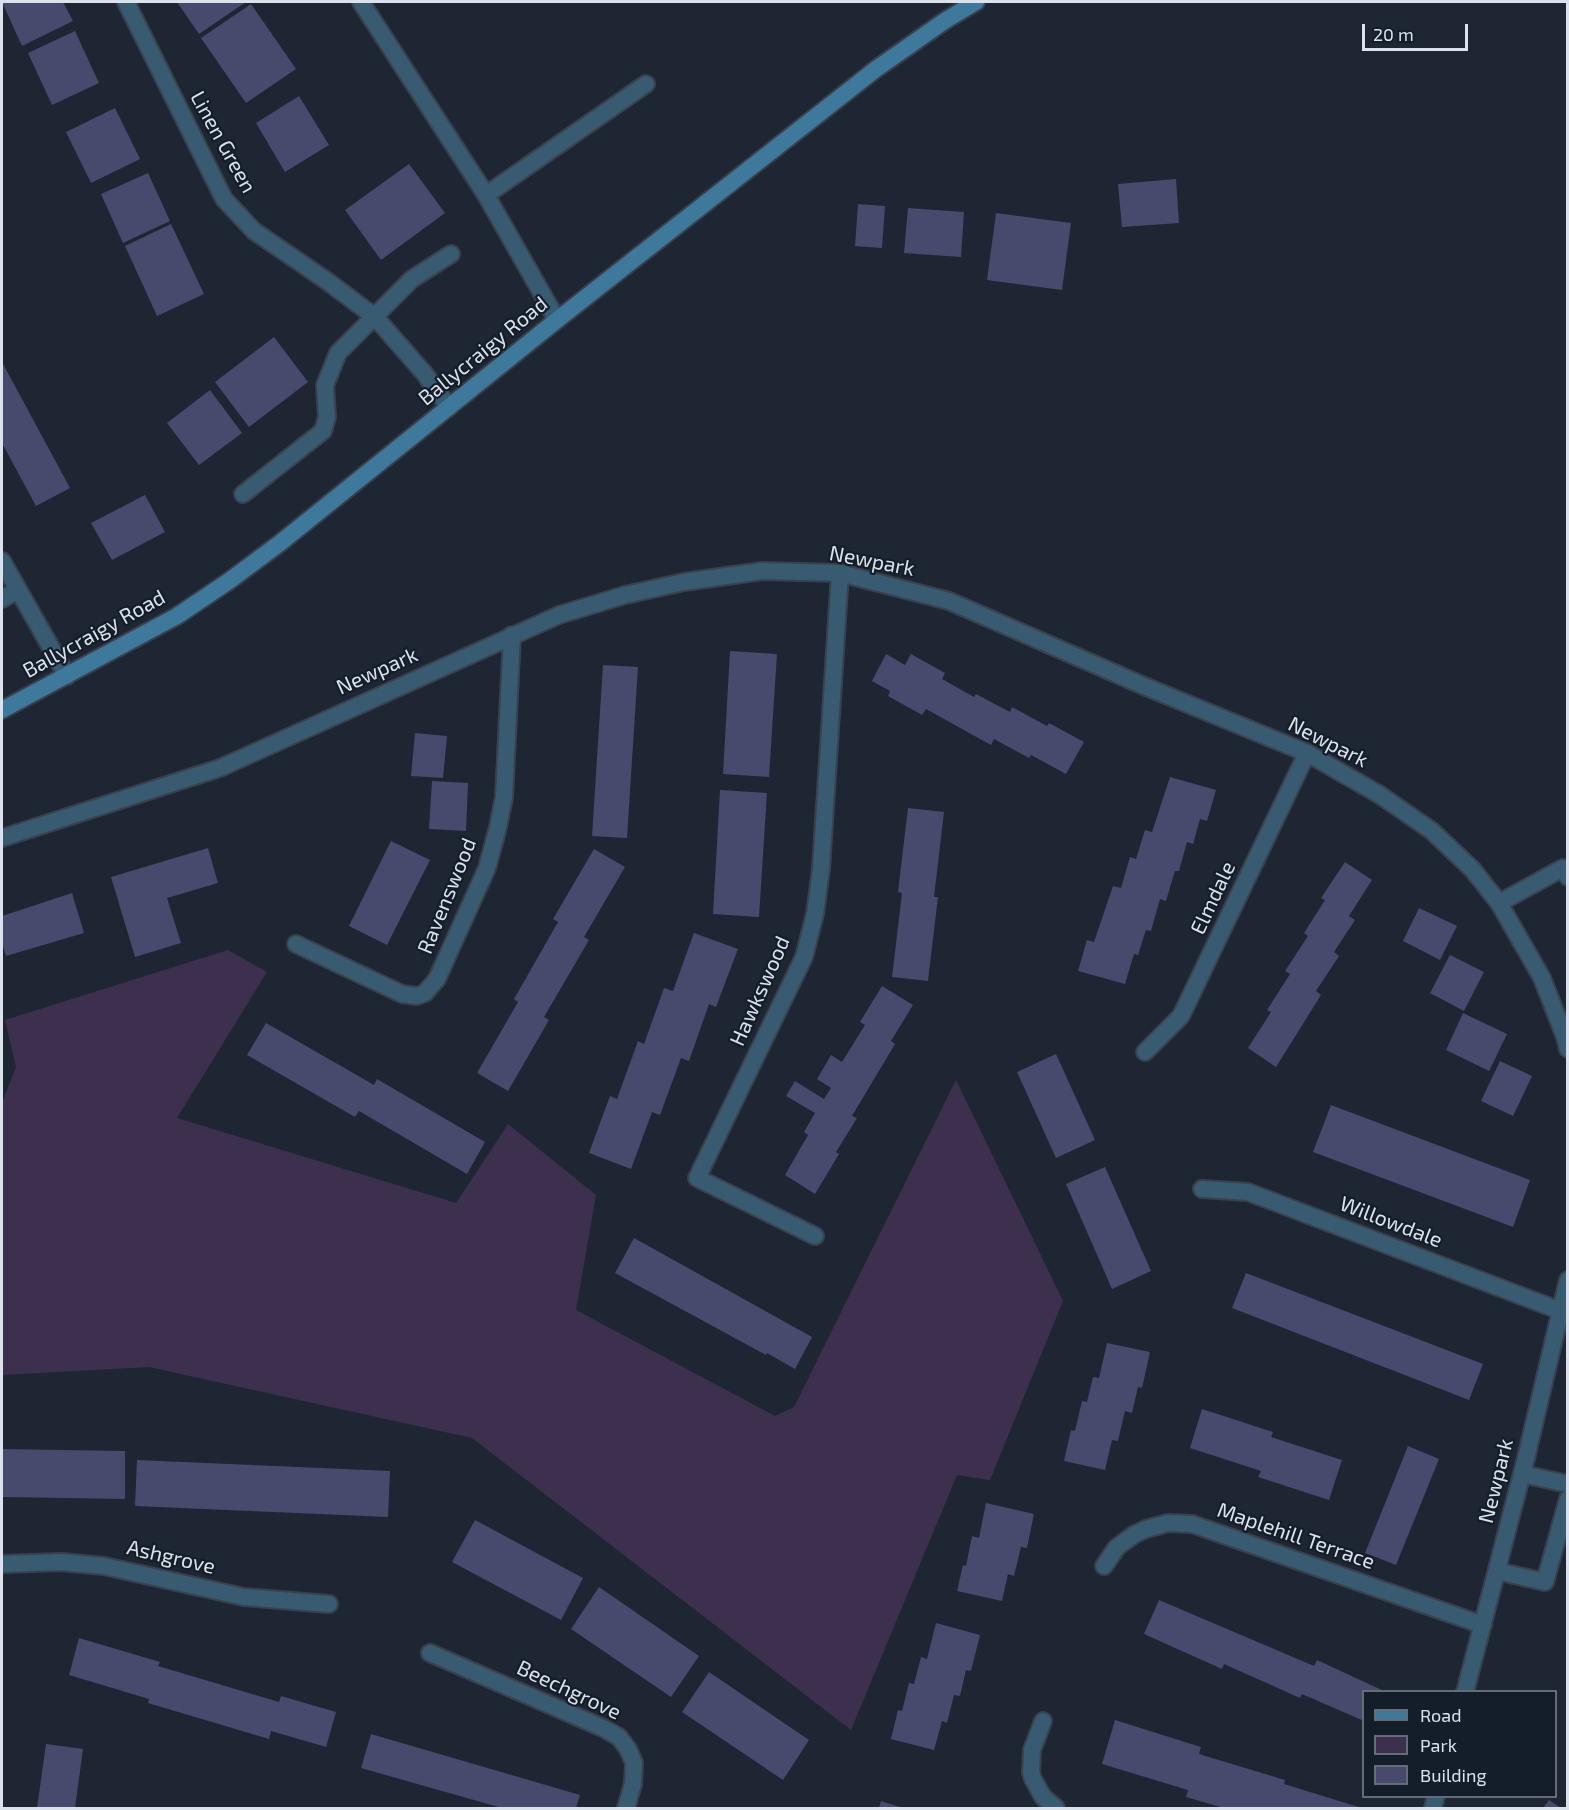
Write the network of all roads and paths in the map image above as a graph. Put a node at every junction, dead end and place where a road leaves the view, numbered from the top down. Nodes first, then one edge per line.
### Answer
1 (126, 2) edge
2 (361, 2) edge
3 (976, 2) edge
4 (646, 84) dead end
5 (486, 195) junction
6 (451, 254) dead end
7 (375, 317) junction
8 (557, 320) junction
9 (448, 407) junction
10 (243, 494) dead end
11 (2, 561) edge
12 (840, 573) junction
13 (18, 590) junction
14 (2, 599) edge
15 (512, 635) junction
16 (67, 676) junction
17 (2, 710) edge
18 (1307, 753) junction
19 (2, 838) edge
20 (1568, 877) edge
21 (1499, 903) junction
22 (296, 944) dead end
23 (1568, 1049) edge
24 (1145, 1052) dead end
25 (1202, 1189) dead end
26 (815, 1236) dead end
27 (1568, 1280) edge
28 (1561, 1311) junction
29 (1522, 1474) junction
30 (1568, 1484) edge
31 (1568, 1499) edge
32 (2, 1564) edge
33 (1104, 1566) dead end
34 (1497, 1570) junction
35 (329, 1604) dead end
36 (1483, 1625) junction
37 (430, 1653) dead end
38 (1466, 1690) edge
39 (1043, 1721) dead end
40 (626, 1809) edge
41 (1056, 1809) edge

1 - 7 street, Linen Green
2 - 5 street
3 - 8 main road, Ballycraigy Road
4 - 5 street
5 - 8 street
6 - 7 street
7 - 9 street, Linen Green
7 - 10 street
8 - 9 main road, Ballycraigy Road
9 - 16 main road, Ballycraigy Road
11 - 13 street
12 - 15 street, Newpark
12 - 18 street, Newpark
12 - 26 street, Hawkswood
13 - 14 street
13 - 16 street
15 - 19 street, Newpark
15 - 22 street, Ravenswood
16 - 17 main road, Ballycraigy Road
18 - 21 street, Newpark
18 - 24 street, Elmdale
20 - 21 street
21 - 23 street, Newpark
25 - 28 street, Willowdale
27 - 28 street, Newpark
28 - 29 street, Newpark
29 - 30 street
29 - 34 street, Newpark
31 - 34 street
32 - 35 street, Ashgrove
33 - 36 street, Maplehill Terrace
34 - 36 street, Newpark
36 - 38 street, Newpark
37 - 40 street, Beechgrove
39 - 41 street

